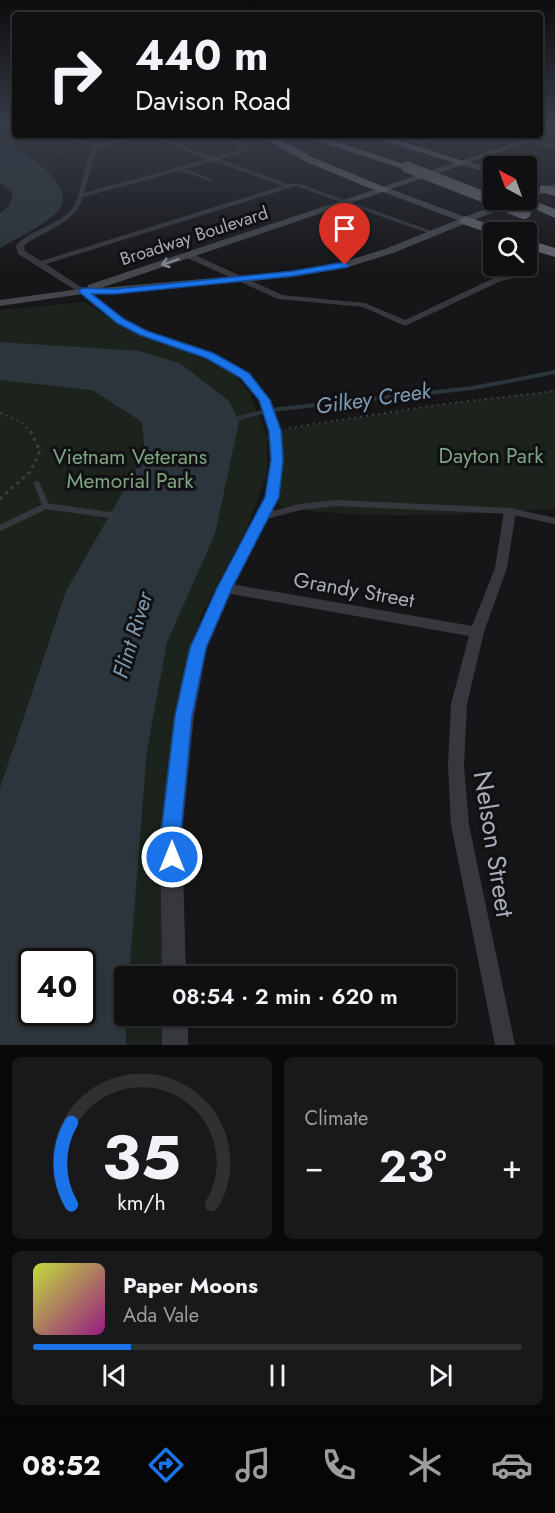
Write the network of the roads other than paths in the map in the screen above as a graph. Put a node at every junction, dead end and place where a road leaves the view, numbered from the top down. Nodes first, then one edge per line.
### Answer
1 (85, 173) edge
2 (166, 173) edge
3 (189, 173) edge
4 (251, 173) edge
5 (342, 173) edge
6 (424, 173) edge
7 (430, 173) edge
8 (449, 173) edge
9 (212, 182) dead end
10 (483, 185) edge
11 (287, 186) junction
12 (383, 189) junction
13 (483, 193) edge
14 (80, 196) junction
15 (345, 202) junction
16 (537, 206) edge
17 (490, 210) edge
18 (528, 210) edge
19 (555, 214) edge
20 (465, 220) junction
21 (483, 227) edge
22 (555, 227) edge
23 (433, 233) junction
24 (537, 247) edge
25 (555, 254) edge
26 (190, 256) junction
27 (39, 264) junction
28 (518, 276) edge
29 (237, 279) junction
30 (83, 291) junction
31 (0, 303) edge
32 (37, 484) dead end
33 (46, 506) junction
34 (510, 511) junction
35 (110, 515) dead end
36 (262, 517) junction
37 (555, 521) edge
38 (0, 528) edge
39 (225, 588) junction
40 (477, 632) junction
41 (174, 966) edge
42 (175, 1026) edge
43 (175, 1045) edge
44 (504, 1045) edge

1 - 14 street
2 - 14 street
3 - 9 street
4 - 11 street
5 - 12 highway
6 - 13 highway, bridge
7 - 12 main road, Broadway Boulevard
8 - 10 highway
11 - 15 street
11 - 27 street
12 - 15 main road, Broadway Boulevard
12 - 20 main road
14 - 27 street
15 - 23 street
15 - 26 main road, Broadway Boulevard
16 - 19 highway
17 - 20 main road
18 - 22 highway
20 - 21 highway
20 - 23 main road
23 - 29 main road
24 - 25 highway
26 - 29 street
26 -> 30 main road, Broadway Boulevard
27 - 30 street
28 - 29 street
29 - 30 main road
30 - 31 main road
30 - 36 street
32 - 33 lane
33 - 35 lane
33 - 38 lane
34 - 36 lane
34 - 37 lane
34 - 40 street, Nelson Street
36 - 39 street
39 - 40 street, Grandy Street
39 - 41 street
40 - 44 street, Nelson Street
42 - 43 street

